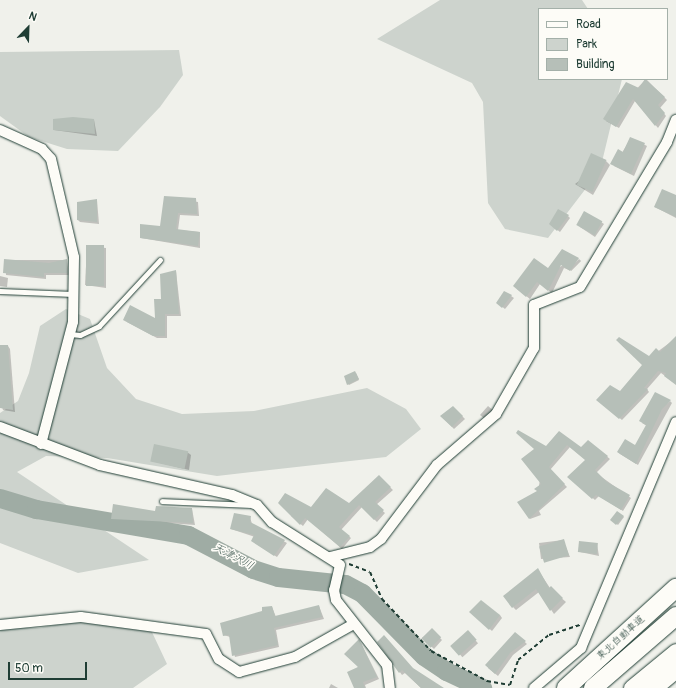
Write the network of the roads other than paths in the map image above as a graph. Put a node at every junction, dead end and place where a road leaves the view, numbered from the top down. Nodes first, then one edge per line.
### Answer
1 (676, 120) edge
2 (0, 130) edge
3 (160, 260) dead end
4 (0, 291) edge
5 (73, 294) junction
6 (70, 334) junction
7 (676, 422) edge
8 (0, 426) edge
9 (41, 444) junction
10 (162, 501) dead end
11 (256, 505) junction
12 (330, 557) junction
13 (676, 588) edge
14 (676, 616) edge
15 (0, 625) edge
16 (352, 625) junction
17 (676, 652) edge
18 (676, 670) edge
19 (390, 688) edge
20 (535, 688) edge
21 (566, 688) edge
22 (593, 688) edge
23 (632, 688) edge
24 (653, 688) edge

1 - 12 street
2 - 5 street
3 - 6 lane
4 - 5 lane
5 - 6 street
6 - 9 street
7 - 20 street
8 - 9 street
9 - 11 street
10 - 11 lane
11 - 12 street
12 - 16 street
13 - 21 highway, 東北自動車道
14 - 22 highway, 東北自動車道
15 - 16 street
16 - 19 street
17 - 23 highway
18 - 24 highway

